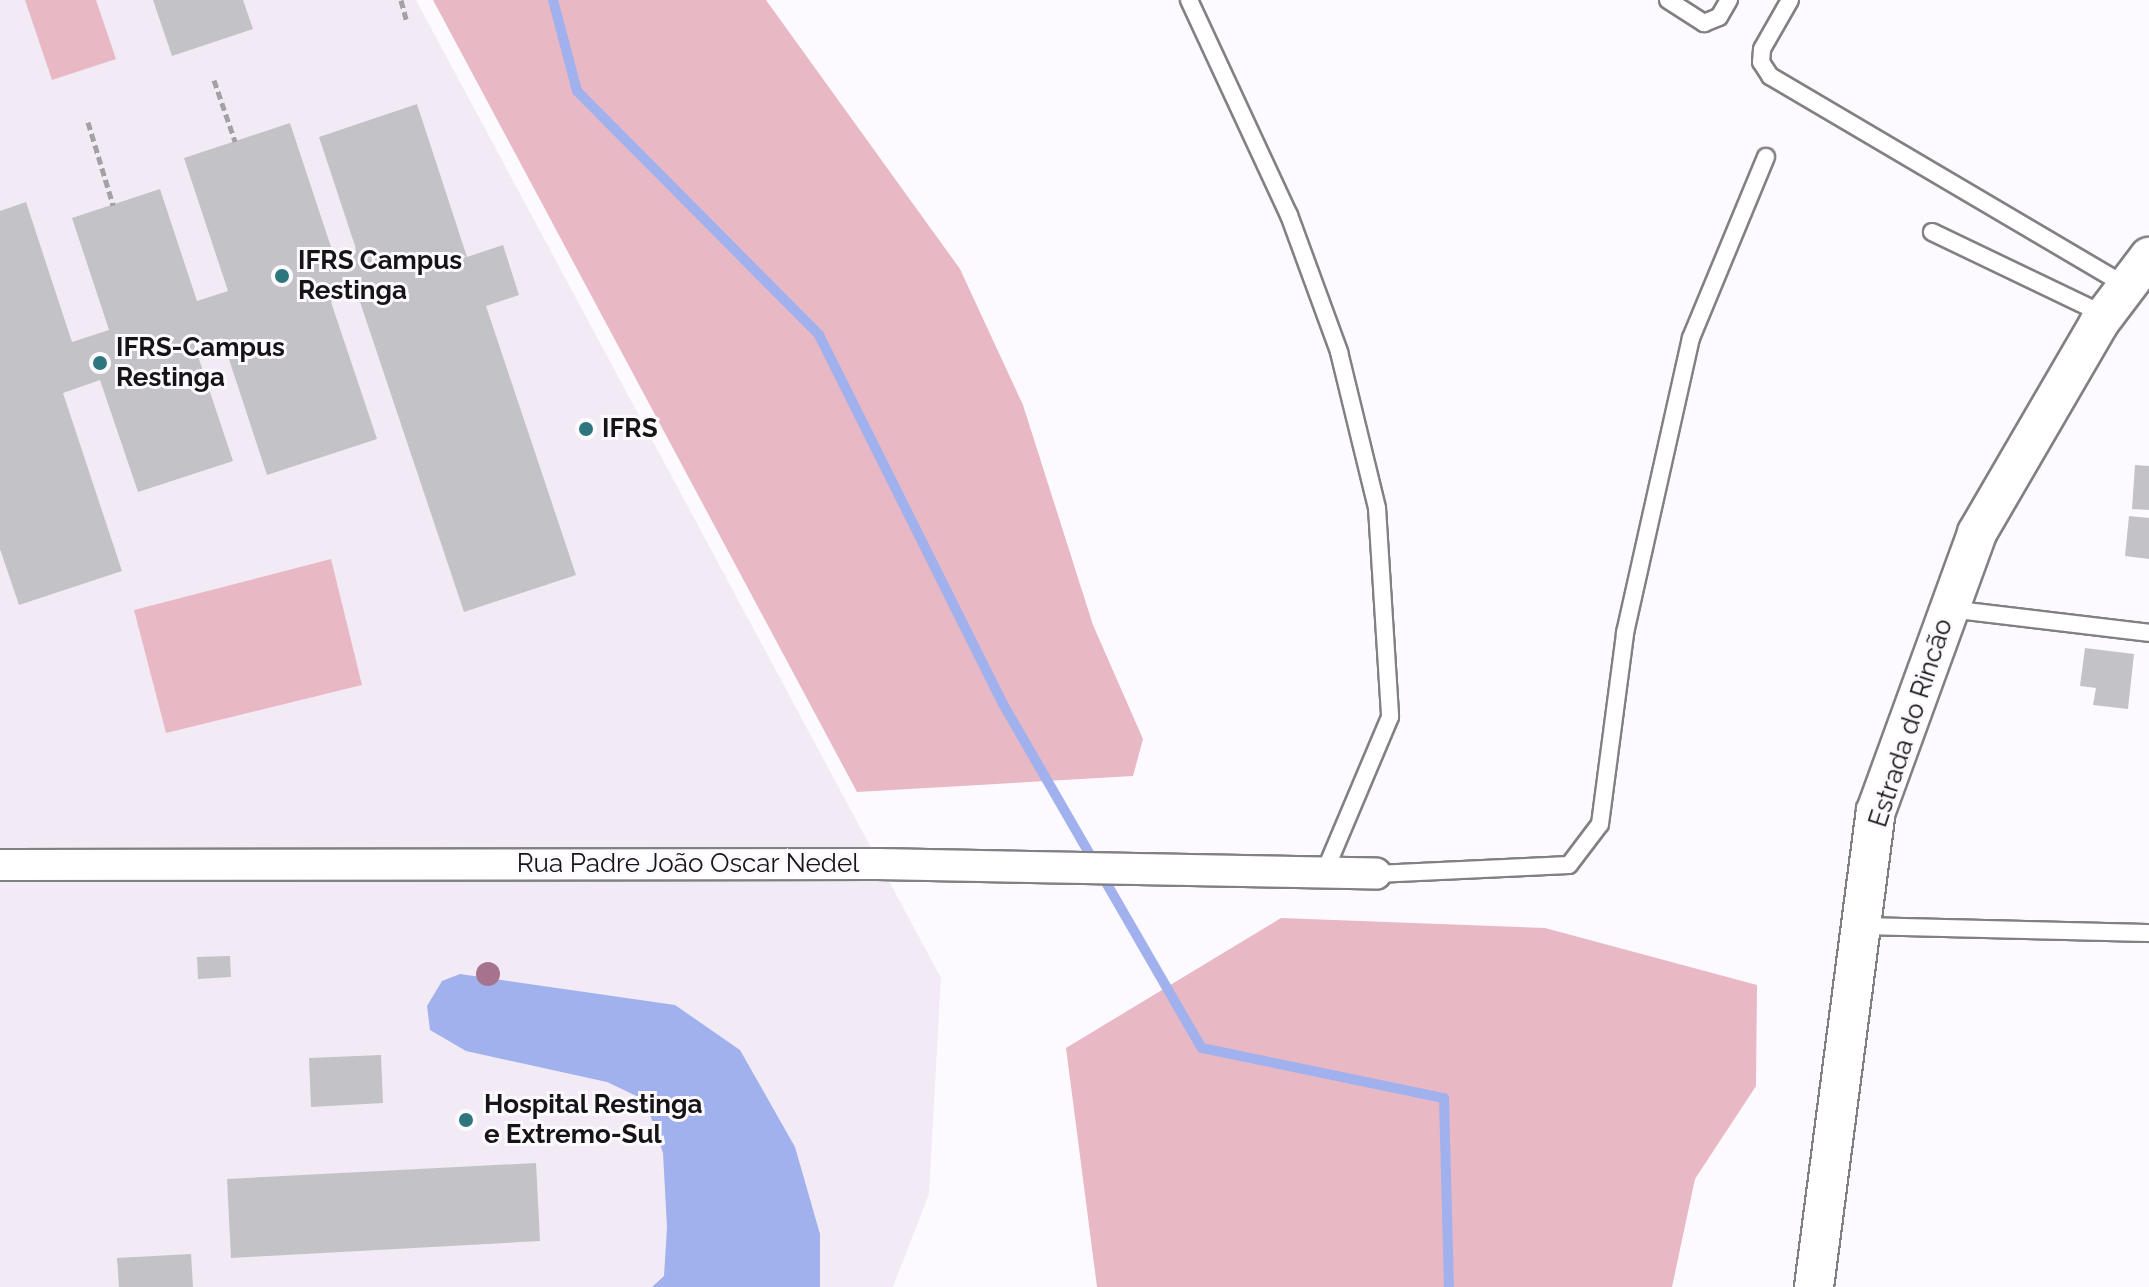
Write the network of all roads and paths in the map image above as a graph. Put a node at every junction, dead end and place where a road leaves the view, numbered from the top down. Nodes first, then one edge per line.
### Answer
1 (401, 0) edge
2 (1189, 0) edge
3 (1668, 0) edge
4 (1729, 0) edge
5 (1790, 0) edge
6 (406, 19) dead end
7 (214, 80) dead end
8 (88, 122) dead end
9 (235, 141) dead end
10 (1766, 157) dead end
11 (113, 205) dead end
12 (1932, 232) dead end
13 (2127, 286) edge
14 (1949, 609) junction
15 (2149, 633) edge
16 (0, 865) edge
17 (1324, 873) junction
18 (1376, 874) joint
19 (1861, 926) junction
20 (2149, 933) edge
21 (1814, 1287) edge

1 - 6 path
2 - 17 lane
3 - 4 lane
5 - 13 lane
7 - 9 path
8 - 11 path
10 - 18 lane
12 - 13 lane
13 - 14 street, Estrada do Rincão
14 - 15 lane
14 - 19 street, Estrada do Rincão
16 - 17 street, Rua Padre João Oscar Nedel
17 - 18 street, Rua Padre João Oscar Nedel
19 - 20 lane
19 - 21 street, Estrada do Rincão

